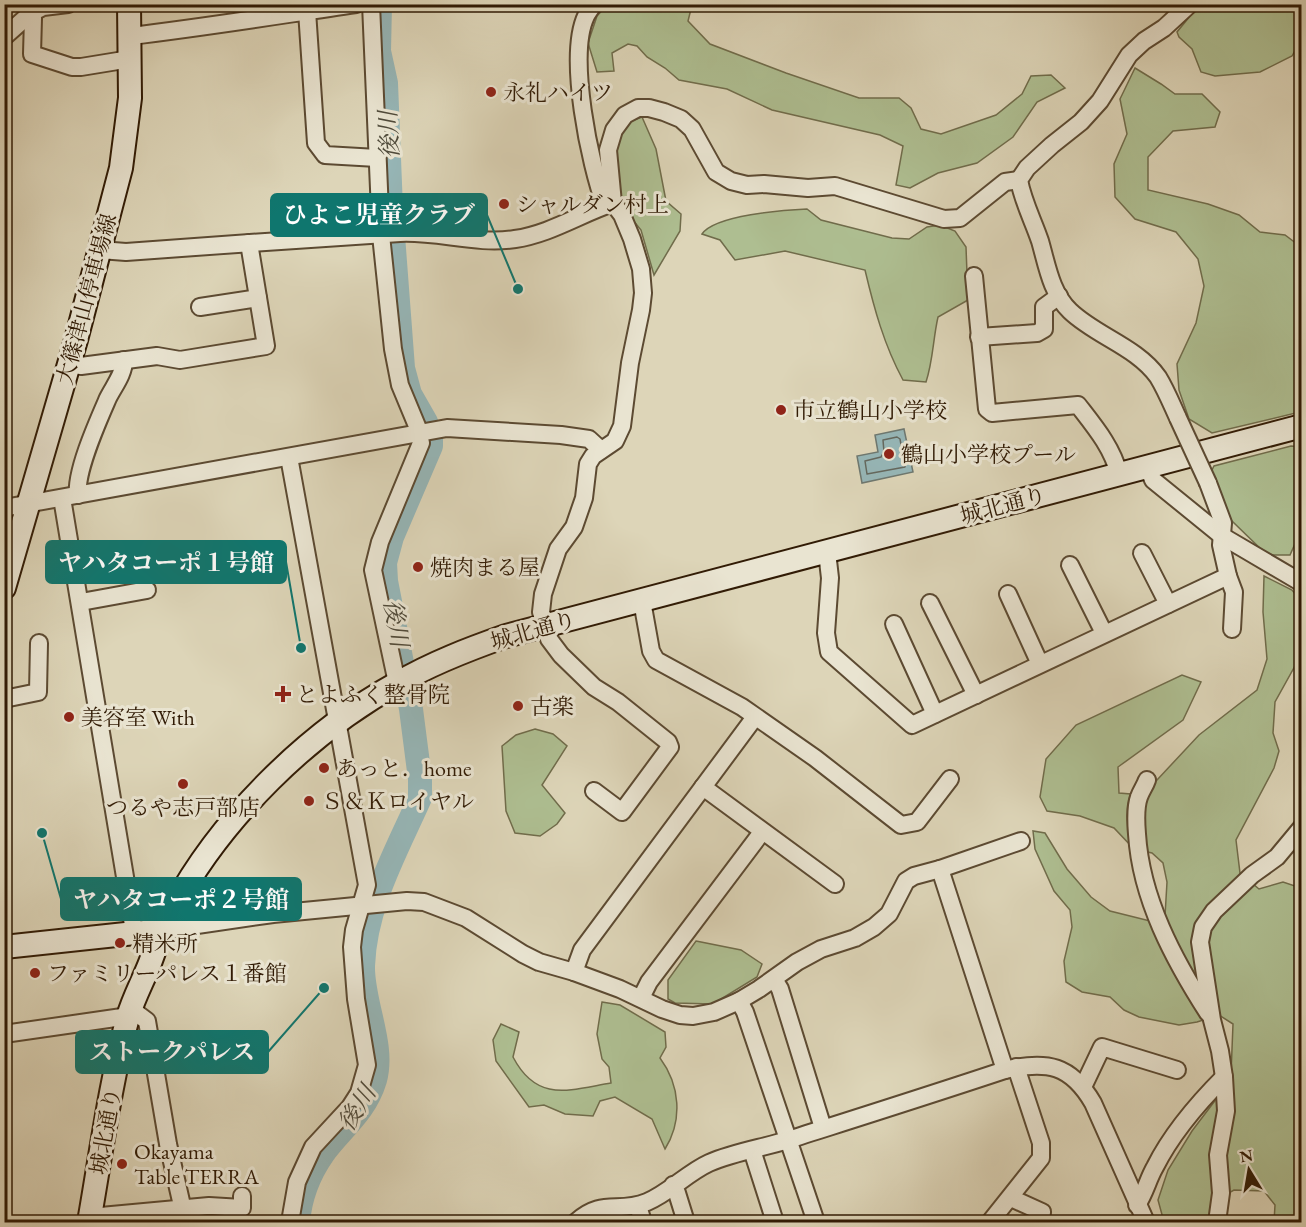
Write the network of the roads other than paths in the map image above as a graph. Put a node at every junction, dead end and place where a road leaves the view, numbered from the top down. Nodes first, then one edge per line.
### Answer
1 (68, 4) edge
2 (129, 4) edge
3 (356, 4) edge
4 (371, 4) edge
5 (594, 4) edge
6 (1190, 4) edge
7 (307, 11) junction
8 (31, 13) junction
9 (4, 37) edge
10 (130, 47) junction
11 (377, 158) junction
12 (1019, 180) junction
13 (609, 204) junction
14 (391, 234) junction
15 (249, 243) junction
16 (100, 250) junction
17 (974, 276) dead end
18 (1059, 296) junction
19 (258, 298) junction
20 (200, 307) dead end
21 (979, 337) junction
22 (124, 360) junction
23 (69, 364) junction
24 (1302, 426) edge
25 (426, 431) junction
26 (602, 450) junction
27 (289, 457) junction
28 (1148, 467) junction
29 (1119, 474) junction
30 (70, 497) junction
31 (28, 505) junction
32 (4, 508) edge
33 (1222, 536) junction
34 (827, 552) junction
35 (1142, 553) dead end
36 (1070, 566) dead end
37 (1228, 576) junction
38 (1302, 583) edge
39 (4, 588) edge
40 (147, 590) dead end
41 (1008, 594) dead end
42 (642, 601) junction
43 (81, 602) junction
44 (930, 603) dead end
45 (1168, 603) junction
46 (894, 624) dead end
47 (544, 625) junction
48 (1232, 629) dead end
49 (1104, 633) junction
50 (39, 643) dead end
51 (1040, 664) junction
52 (398, 683) junction
53 (976, 695) junction
54 (4, 699) edge
55 (935, 714) junction
56 (755, 717) junction
57 (337, 721) junction
58 (950, 779) dead end
59 (1147, 780) dead end
60 (702, 787) junction
61 (594, 791) dead end
62 (1302, 827) edge
63 (762, 832) junction
64 (1021, 841) dead end
65 (940, 869) junction
66 (836, 884) dead end
67 (363, 906) junction
68 (163, 930) junction
69 (134, 931) junction
70 (4, 947) edge
71 (574, 972) junction
72 (774, 979) junction
73 (641, 998) junction
74 (739, 1000) junction
75 (130, 1013) junction
76 (1212, 1020) junction
77 (4, 1034) edge
78 (1011, 1068) junction
79 (1177, 1070) dead end
80 (1224, 1077) junction
81 (1083, 1087) junction
82 (823, 1128) junction
83 (788, 1140) junction
84 (752, 1150) junction
85 (673, 1185) junction
86 (242, 1196) dead end
87 (1011, 1198) junction
88 (1137, 1205) junction
89 (638, 1206) junction
90 (183, 1210) junction
91 (90, 1220) edge
92 (290, 1222) edge
93 (576, 1222) edge
94 (643, 1222) edge
95 (686, 1222) edge
96 (775, 1222) edge
97 (816, 1222) edge
98 (990, 1222) edge
99 (1041, 1222) edge
100 (1146, 1222) edge
101 (1218, 1222) edge

1 - 8 street
2 - 10 street, 大篠津山停車場線
3 - 7 street
4 - 11 street
5 - 13 street
6 - 12 street
7 - 10 street
7 - 11 street
8 - 9 street
8 - 10 street
10 - 16 street, 大篠津山停車場線
11 - 14 street
12 - 13 street
12 - 18 street
13 - 14 street
13 - 26 street
14 - 15 street
14 - 25 street
15 - 16 street
15 - 19 street
16 - 23 street, 大篠津山停車場線
17 - 21 street
18 - 21 street
18 - 33 street, bridge
19 - 20 street
19 - 22 street
21 - 29 street
22 - 23 street
22 - 30 street
23 - 31 street, 大篠津山停車場線
24 - 28 street, 城北通り
25 - 26 street
25 - 27 street
25 - 52 street
26 - 47 street
27 - 30 street
27 - 57 street
28 - 29 street, 城北通り
28 - 33 street
29 - 34 street, 城北通り
30 - 31 street
30 - 43 street
31 - 32 street
31 - 39 street, 大篠津山停車場線
33 - 37 street
33 - 38 street
34 - 42 street, 城北通り
34 - 55 street
35 - 45 street
36 - 49 street
37 - 45 street
37 - 48 street
40 - 43 street
41 - 51 street
42 - 47 street, 城北通り
42 - 56 street
43 - 69 street
44 - 53 street
45 - 49 street
46 - 55 street
47 - 52 street, 城北通り
47 - 61 street
49 - 51 street
50 - 54 street
51 - 53 street
52 - 57 street, 城北通り
53 - 55 street
56 - 58 street
56 - 60 street
57 - 67 street
57 - 68 street, 城北通り
59 - 76 street
60 - 63 street
60 - 71 street
62 - 76 street
63 - 66 street
63 - 73 street
64 - 65 street
65 - 72 street
65 - 78 street
67 - 68 street
67 - 71 street
67 - 92 street
68 - 69 street
68 - 75 street, 城北通り
69 - 70 street
71 - 73 street
72 - 74 street
72 - 82 street
73 - 74 street
74 - 83 street
75 - 77 street
75 - 90 street
75 - 91 street, 城北通り
76 - 80 street
78 - 81 street
78 - 82 street
78 - 87 street
79 - 81 street
80 - 88 street
80 - 101 street
81 - 88 street
82 - 83 street
83 - 84 street
83 - 97 street
84 - 85 street
84 - 96 street
85 - 89 street
85 - 95 street
86 - 90 street
87 - 98 street
87 - 99 street
88 - 100 street
89 - 93 street
89 - 94 street
90 - 91 street

